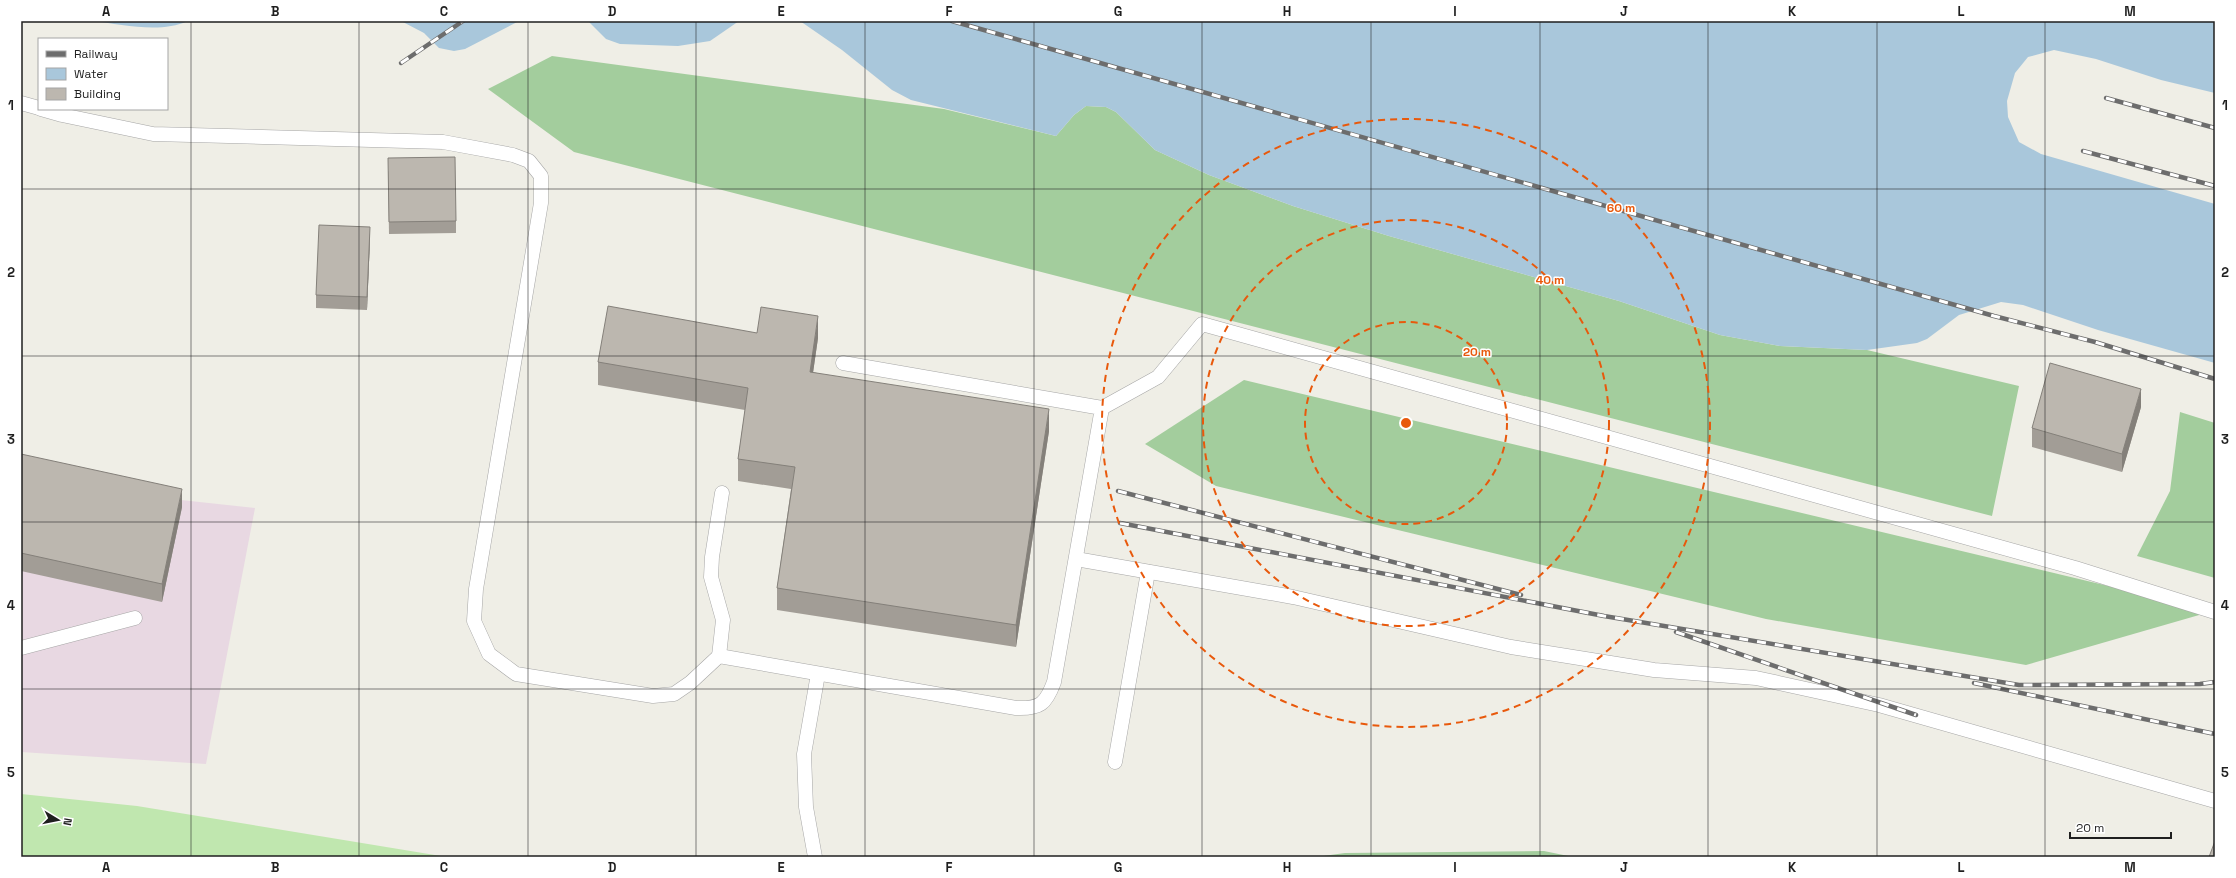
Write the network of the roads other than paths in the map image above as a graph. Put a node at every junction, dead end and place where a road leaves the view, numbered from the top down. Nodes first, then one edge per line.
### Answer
1 (21, 103) edge
2 (38, 108) edge
3 (43, 110) edge
4 (843, 363) dead end
5 (1102, 408) junction
6 (722, 493) dead end
7 (1076, 559) junction
8 (1148, 572) junction
9 (2215, 612) edge
10 (135, 618) dead end
11 (21, 648) edge
12 (719, 656) junction
13 (818, 674) junction
14 (1115, 762) dead end
15 (2215, 801) edge
16 (815, 857) edge

1 - 2 lane
3 - 12 lane
4 - 5 lane
5 - 7 lane
5 - 9 lane
6 - 12 lane
7 - 8 lane
7 - 13 lane
8 - 14 lane
8 - 15 lane
10 - 11 lane
12 - 13 lane
13 - 16 lane

